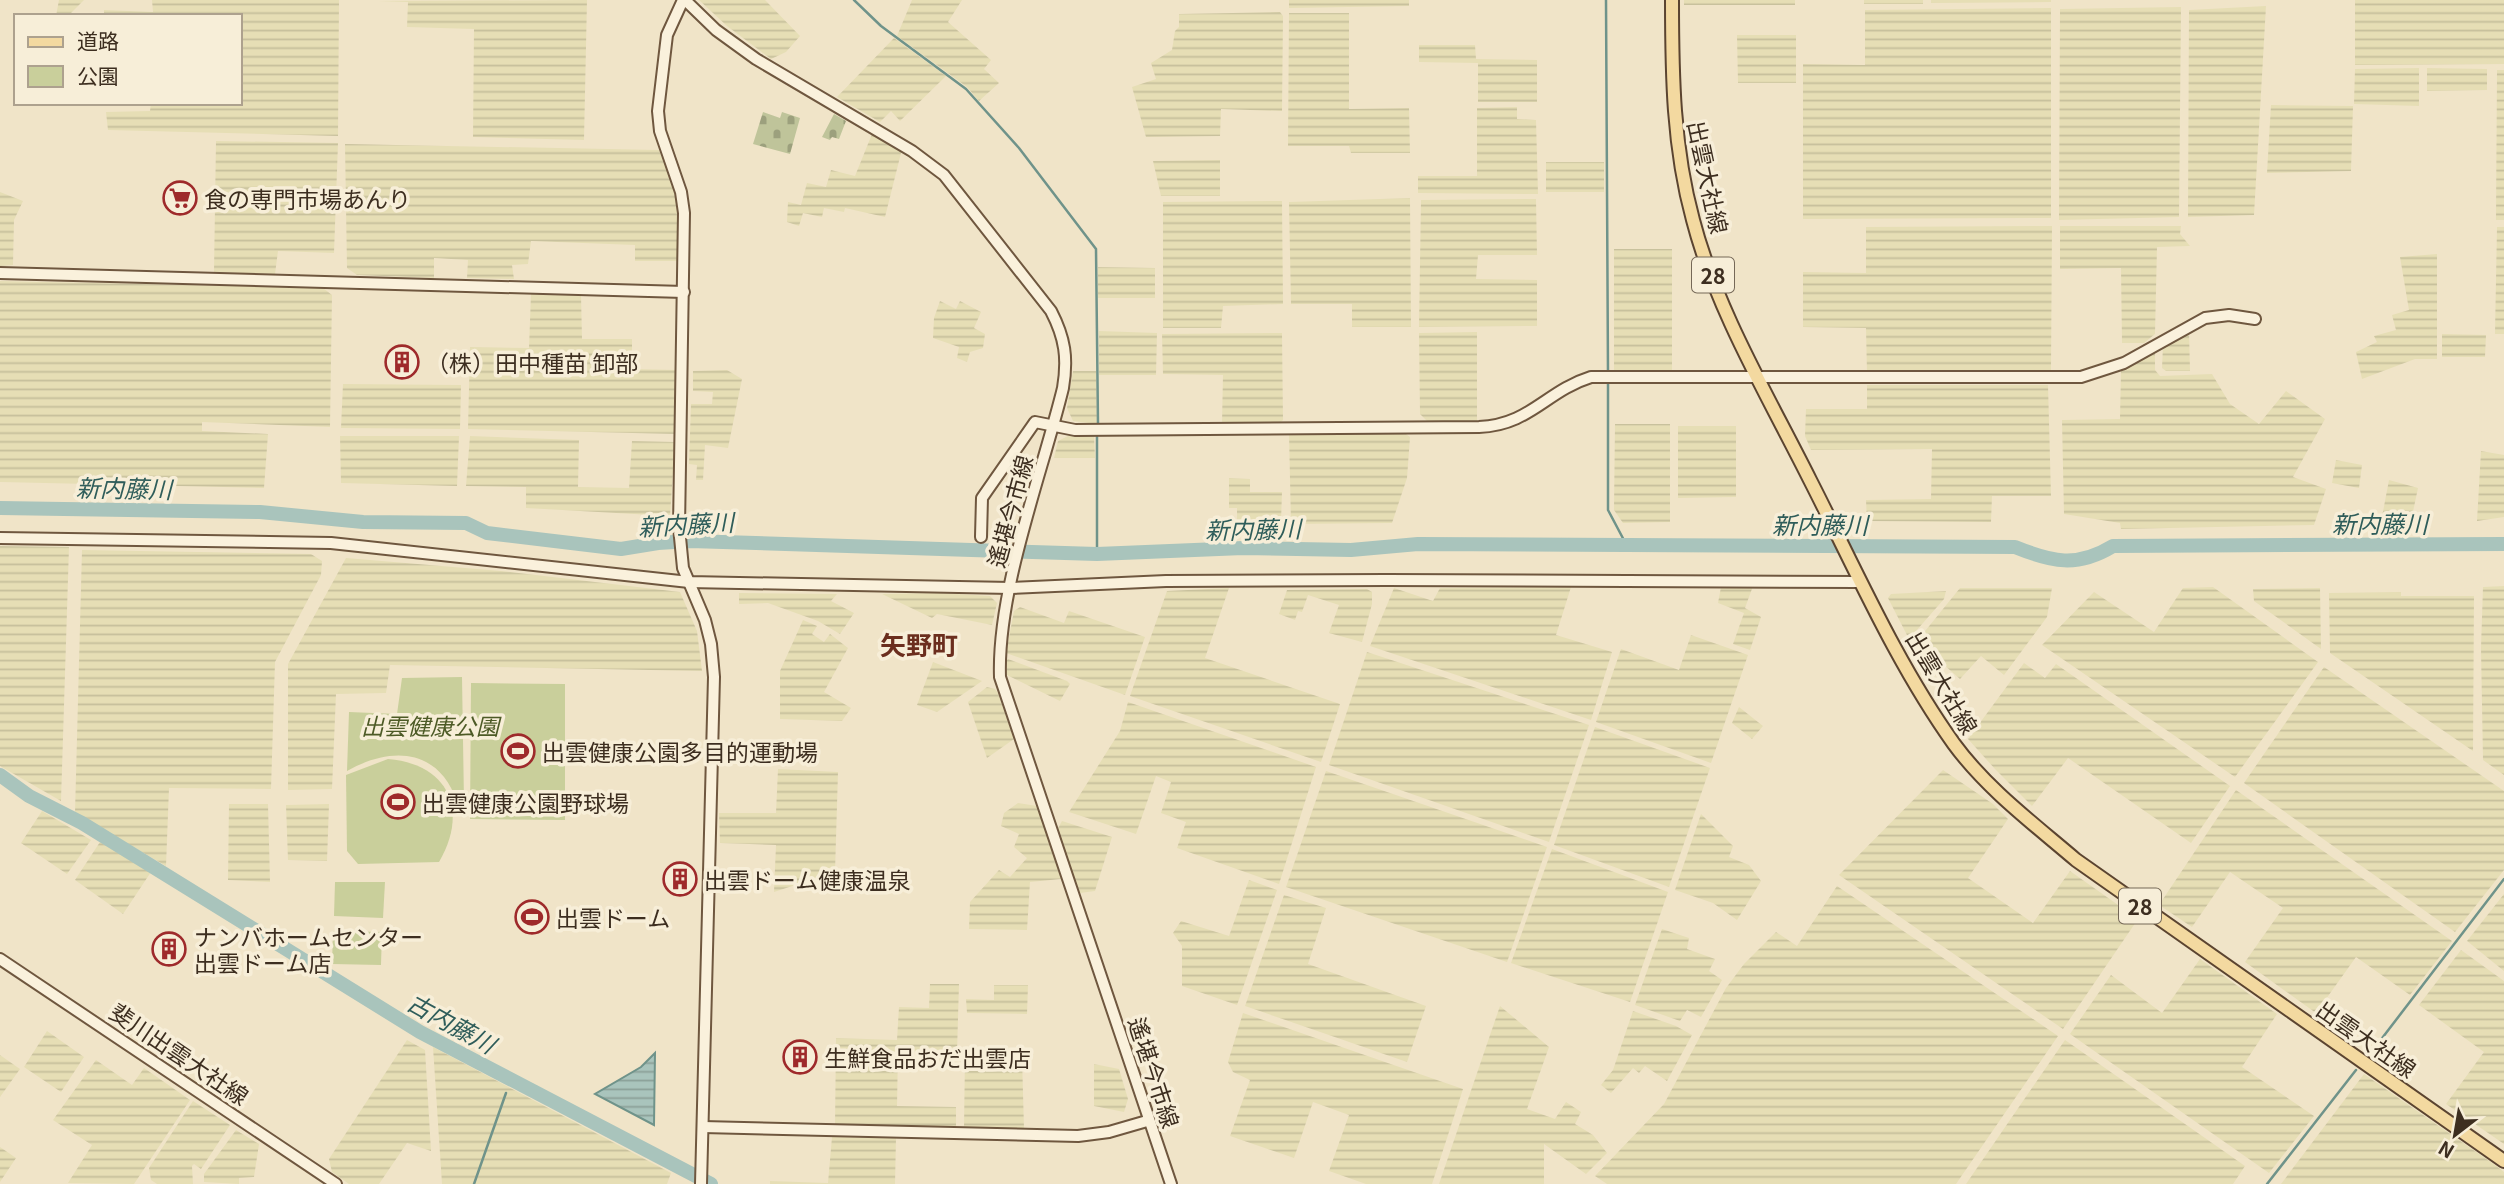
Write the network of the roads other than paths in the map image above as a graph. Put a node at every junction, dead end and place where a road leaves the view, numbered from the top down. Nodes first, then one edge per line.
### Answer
1 (684, 0) edge
2 (1672, 0) edge
3 (0, 273) edge
4 (684, 292) junction
5 (2255, 319) dead end
6 (1758, 377) junction
7 (1054, 425) junction
8 (981, 537) dead end
9 (0, 538) edge
10 (1858, 578) junction
11 (689, 582) junction
12 (1012, 584) junction
13 (0, 959) edge
14 (1147, 1121) junction
15 (703, 1127) junction
16 (2504, 1161) edge
17 (336, 1184) edge
18 (701, 1184) edge
19 (1171, 1184) edge

1 - 4 street
1 - 7 street, 遙堪今市線
2 - 6 main road, 出雲大社線 / 28
3 - 4 street
4 - 11 street
5 - 6 street
6 - 7 street
6 - 10 main road, 出雲大社線 / 28
7 - 8 street
7 - 12 street, 遙堪今市線
9 - 11 street
10 - 12 street
10 - 16 main road, 出雲大社線 / 28
11 - 12 street
11 - 15 street
12 - 14 street, 遙堪今市線
13 - 17 street, 斐川出雲大社線
14 - 15 street
14 - 19 street, 遙堪今市線
15 - 18 street

